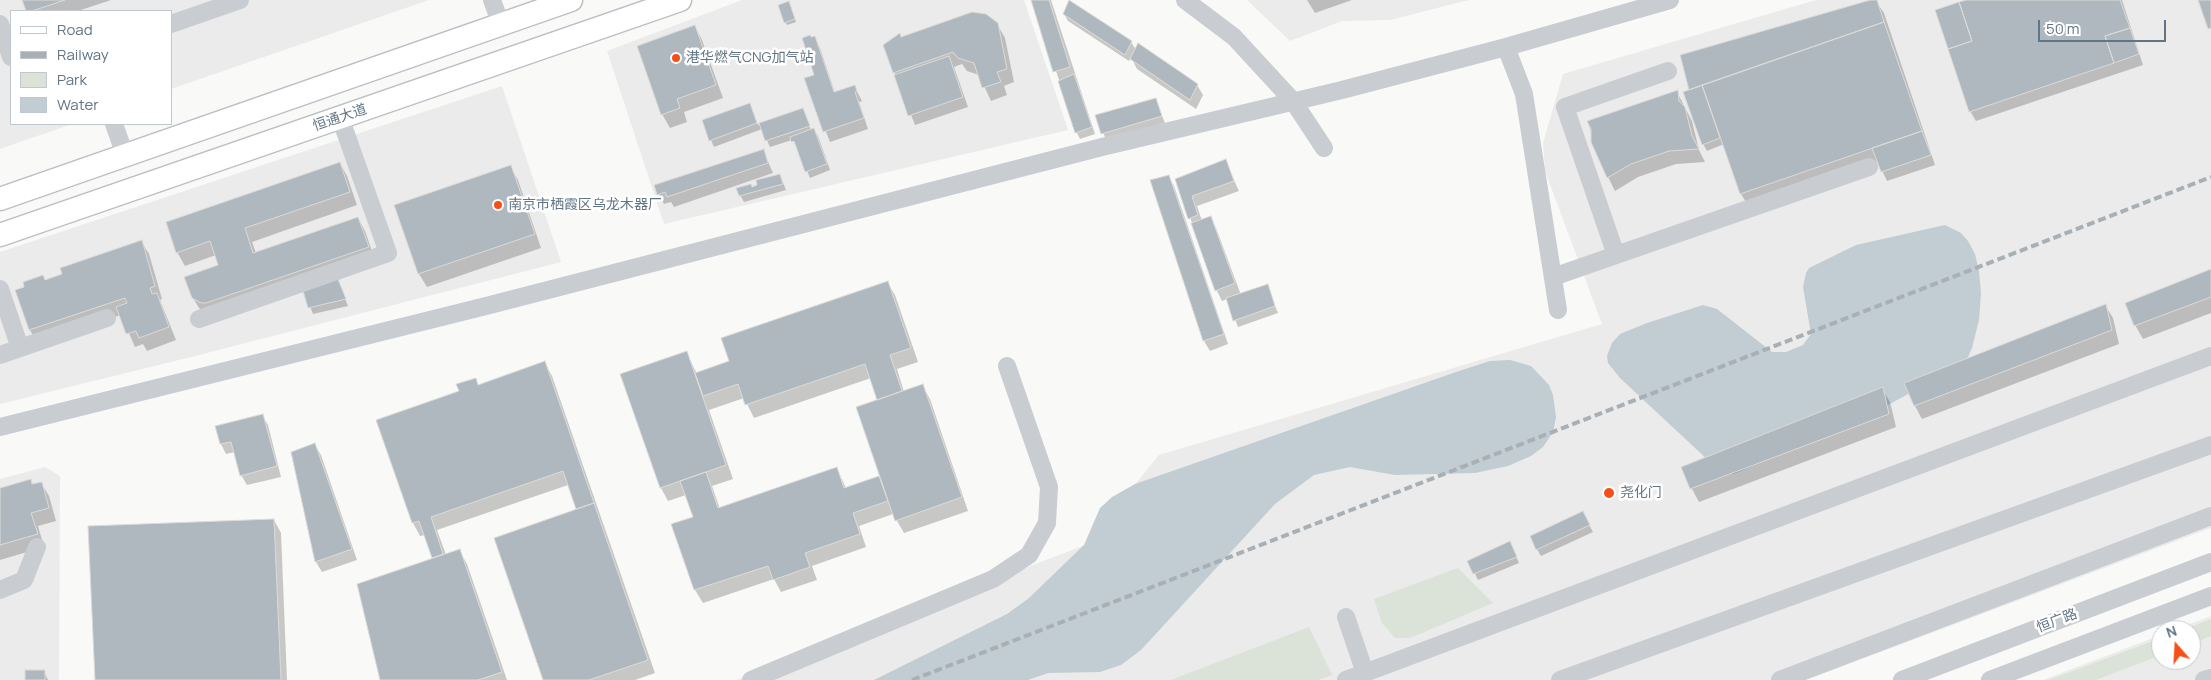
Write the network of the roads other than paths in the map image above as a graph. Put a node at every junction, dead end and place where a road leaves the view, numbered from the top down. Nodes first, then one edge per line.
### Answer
1 (240, 0) edge
2 (492, 0) edge
3 (571, 0) edge
4 (680, 0) edge
5 (1185, 0) edge
6 (1670, 0) edge
7 (0, 24) edge
8 (172, 24) edge
9 (500, 25) junction
10 (1506, 47) junction
11 (10, 54) edge
12 (1668, 71) dead end
13 (1292, 101) junction
14 (340, 117) junction
15 (114, 125) edge
16 (1324, 148) dead end
17 (125, 156) junction
18 (1869, 167) dead end
19 (0, 199) edge
20 (0, 235) edge
21 (1616, 255) junction
22 (1552, 277) junction
23 (0, 289) edge
24 (1558, 310) dead end
25 (107, 318) dead end
26 (199, 319) dead end
27 (20, 348) junction
28 (0, 355) edge
29 (2211, 356) edge
30 (1007, 366) dead end
31 (0, 427) edge
32 (2211, 445) edge
33 (2211, 516) edge
34 (36, 547) dead end
35 (2211, 562) edge
36 (0, 590) edge
37 (2211, 596) edge
38 (1346, 617) dead end
39 (1365, 673) junction
40 (2211, 678) edge
41 (751, 680) edge
42 (1346, 680) edge
43 (1560, 680) edge
44 (1780, 680) edge
45 (1902, 680) edge
46 (1990, 680) edge
47 (2204, 680) edge

1 - 8 street
2 - 9 street
3 - 9 main road
4 - 14 main road, 恒通大道
5 - 13 street
6 - 10 street
7 - 11 street
9 - 17 main road
10 - 13 street
10 - 22 street
12 - 21 street
13 - 16 street
13 - 31 street
14 - 20 main road, 恒通大道
14 - 26 street
15 - 17 street
17 - 19 main road
18 - 21 street
21 - 22 street
22 - 24 street
23 - 27 street
25 - 27 street
27 - 28 street
29 - 39 street
30 - 41 street
32 - 43 street
33 - 44 street
34 - 36 street
35 - 45 street, 恒广路
37 - 46 street
38 - 39 street
39 - 42 street
40 - 47 street

